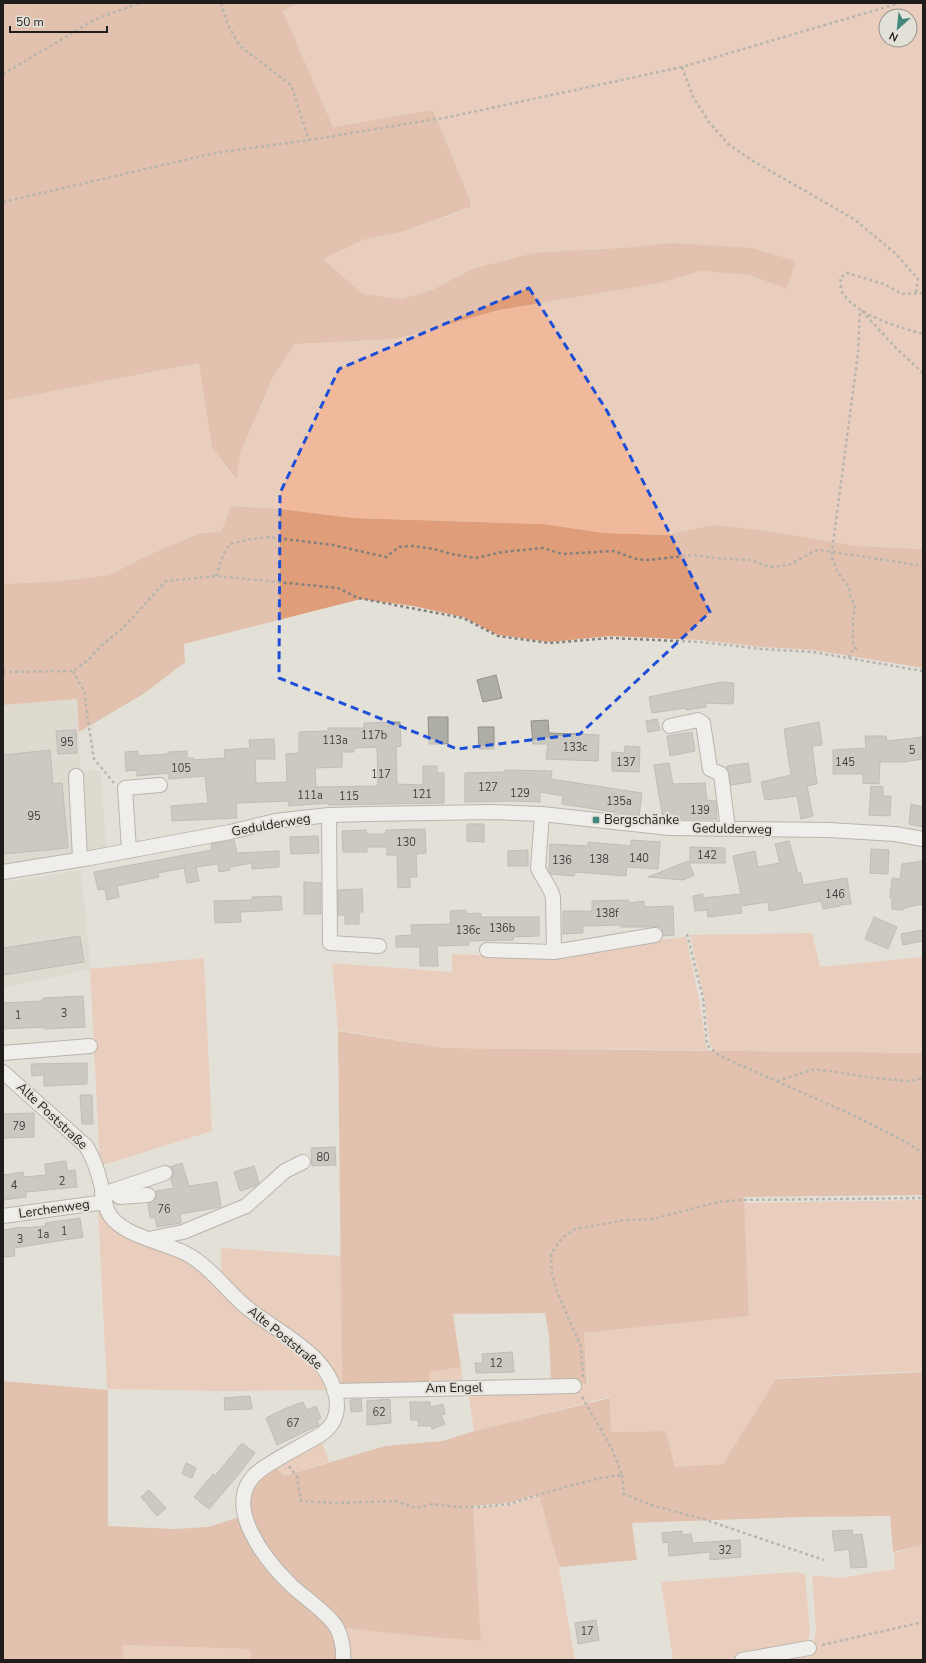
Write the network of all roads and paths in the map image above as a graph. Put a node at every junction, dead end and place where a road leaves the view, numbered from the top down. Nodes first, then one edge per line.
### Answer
1 (139, 3) edge
2 (221, 3) edge
3 (900, 3) edge
4 (682, 67) junction
5 (3, 74) edge
6 (309, 140) junction
7 (3, 202) edge
8 (916, 292) junction
9 (923, 293) edge
10 (860, 309) junction
11 (923, 334) edge
12 (923, 373) edge
13 (832, 551) junction
14 (923, 566) edge
15 (216, 576) junction
16 (849, 658) junction
17 (73, 671) junction
18 (923, 671) edge
19 (3, 672) edge
20 (670, 726) dead end
21 (76, 776) dead end
22 (160, 785) dead end
23 (125, 788) junction
24 (542, 814) junction
25 (329, 815) junction
26 (728, 829) junction
27 (923, 839) edge
28 (129, 850) junction
29 (80, 859) junction
30 (3, 872) edge
31 (688, 934) dead end
32 (655, 935) dead end
33 (379, 946) dead end
34 (487, 950) dead end
35 (554, 952) junction
36 (90, 1046) dead end
37 (3, 1053) edge
38 (3, 1072) edge
39 (923, 1078) edge
40 (777, 1081) junction
41 (923, 1153) edge
42 (303, 1162) dead end
43 (165, 1173) dead end
44 (106, 1195) junction
45 (148, 1196) dead end
46 (923, 1198) edge
47 (3, 1216) edge
48 (150, 1239) junction
49 (578, 1385) junction
50 (334, 1391) junction
51 (282, 1457) junction
52 (622, 1475) junction
53 (824, 1560) dead end
54 (923, 1622) edge
55 (809, 1648) joint
56 (343, 1660) edge
57 (742, 1660) edge

1 - 5 path
2 - 6 path
3 - 4 path
4 - 6 path
4 - 8 path
6 - 7 path
8 - 9 path
8 - 10 path
10 - 11 path
10 - 12 path
10 - 13 path
13 - 14 path
13 - 15 path
13 - 16 path
15 - 16 path
15 - 17 path
16 - 18 path
17 - 19 path
17 - 23 path
20 - 26 street
21 - 29 street
22 - 23 street
23 - 28 street
24 - 25 street, Gedulderweg
24 - 26 street, Gedulderweg
24 - 35 street
25 - 28 street, Gedulderweg
25 - 33 street
26 - 27 street, Gedulderweg
28 - 29 street, Gedulderweg
29 - 30 street, Gedulderweg
31 - 40 path
32 - 35 street
34 - 35 street
36 - 37 street
38 - 44 street, Alte Poststraße
39 - 40 path
40 - 41 path
42 - 48 street
43 - 44 street
44 - 45 street
44 - 47 street, Lerchenweg
44 - 48 street, Alte Poststraße
46 - 49 path
48 - 50 street, Alte Poststraße
49 - 50 street, Am Engel
49 - 52 path
50 - 51 street, Alte Poststraße
51 - 52 path
51 - 56 street, Alte Poststraße
52 - 53 path
54 - 55 path
55 - 57 street

